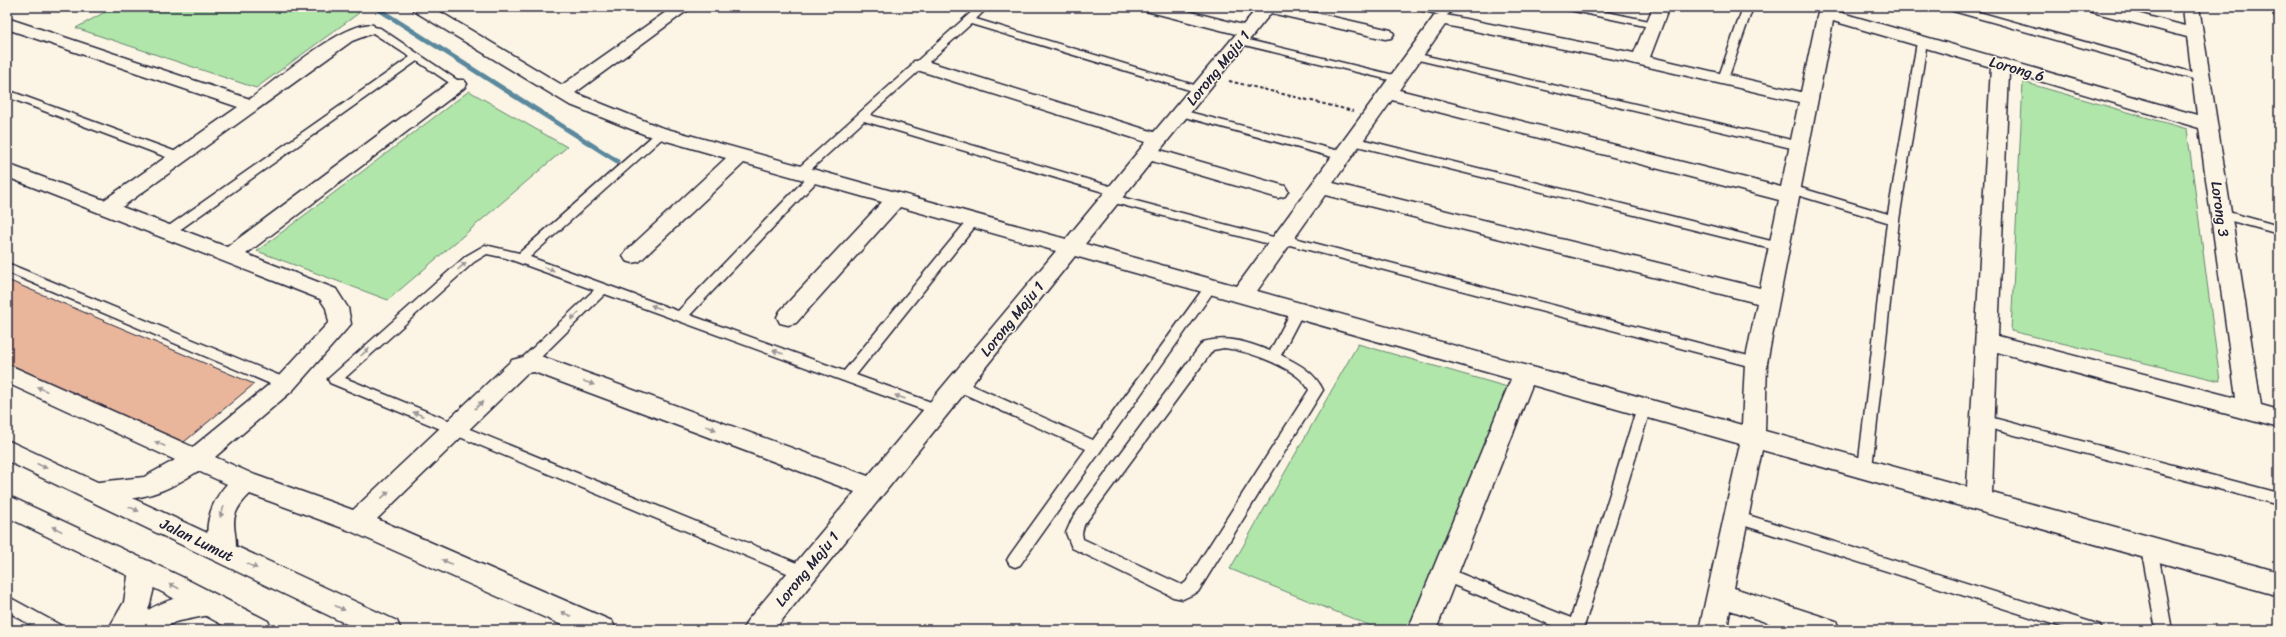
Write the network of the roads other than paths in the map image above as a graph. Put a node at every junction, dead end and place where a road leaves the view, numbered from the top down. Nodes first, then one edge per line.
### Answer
1 (420, 7) edge
2 (684, 7) edge
3 (983, 7) edge
4 (1152, 7) edge
5 (1267, 7) edge
6 (1420, 7) edge
7 (1568, 7) edge
8 (1661, 7) edge
9 (1748, 7) edge
10 (1950, 7) edge
11 (2095, 7) edge
12 (2191, 7) edge
13 (2277, 7) edge
14 (1827, 11) edge
15 (1445, 13) edge
16 (2279, 15) edge
17 (969, 20) junction
18 (7, 23) edge
19 (1654, 25) junction
20 (367, 29) joint
21 (1385, 34) dead end
22 (2195, 34) junction
23 (1244, 36) junction
24 (1922, 42) junction
25 (1414, 56) junction
26 (416, 57) junction
27 (1640, 60) junction
28 (920, 64) junction
29 (2000, 64) junction
30 (2201, 78) junction
31 (1722, 79) junction
32 (1206, 83) junction
33 (458, 84) joint
34 (1393, 86) junction
35 (7, 93) edge
36 (562, 93) junction
37 (1809, 99) junction
38 (252, 106) junction
39 (1181, 114) junction
40 (863, 117) junction
41 (2208, 124) junction
42 (662, 133) junction
43 (1353, 141) junction
44 (1154, 146) junction
45 (1800, 146) junction
46 (741, 155) junction
47 (1343, 156) junction
48 (178, 157) junction
49 (7, 170) edge
50 (808, 174) junction
51 (1321, 187) junction
52 (1278, 191) dead end
53 (1790, 192) junction
54 (1114, 195) junction
55 (897, 198) junction
56 (105, 208) junction
57 (2221, 214) junction
58 (974, 220) junction
59 (1893, 220) junction
60 (2279, 230) edge
61 (167, 232) junction
62 (1281, 241) junction
63 (1071, 247) junction
64 (1779, 247) junction
65 (633, 256) dead end
66 (228, 257) junction
67 (521, 258) junction
68 (10, 272) edge
69 (1212, 285) junction
70 (603, 288) junction
71 (1244, 294) junction
72 (1768, 298) junction
73 (1299, 309) junction
74 (681, 316) junction
75 (788, 317) dead end
76 (1986, 341) junction
77 (1272, 357) junction
78 (1756, 363) junction
79 (525, 364) junction
80 (7, 373) edge
81 (1525, 373) junction
82 (846, 378) junction
83 (285, 384) junction
84 (958, 385) junction
85 (1644, 407) junction
86 (937, 410) junction
87 (2250, 412) junction
88 (2279, 420) edge
89 (1982, 421) junction
90 (454, 430) junction
91 (1753, 438) junction
92 (1097, 448) junction
93 (7, 450) edge
94 (196, 460) junction
95 (1865, 468) junction
96 (246, 482) junction
97 (874, 488) junction
98 (99, 492) junction
99 (2279, 499) edge
100 (1979, 500) junction
101 (7, 505) edge
102 (1735, 517) junction
103 (357, 522) junction
104 (2149, 548) junction
105 (223, 552) junction
106 (1015, 560) dead end
107 (142, 570) junction
108 (804, 573) junction
109 (1444, 574) junction
110 (2279, 584) edge
111 (1720, 595) junction
112 (7, 603) edge
113 (210, 605) junction
114 (1575, 629) edge
115 (54, 630) edge
116 (122, 630) edge
117 (135, 630) edge
118 (258, 630) edge
119 (387, 630) edge
120 (602, 630) edge
121 (757, 630) edge
122 (1422, 630) edge
123 (1713, 630) edge
124 (1826, 630) edge
125 (2094, 630) edge
126 (2164, 630) edge

1 - 36 street
2 - 36 street
3 - 17 lane
4 - 23 street
5 - 21 street
5 - 23 street, Lorong Maju 1
6 - 15 lane
7 - 19 lane
8 - 19 street
9 - 31 lane
10 - 30 lane
11 - 22 street
12 - 22 street, Lorong 3
13 - 16 lane
14 - 24 street, Lorong 6
14 - 37 street
15 - 25 street
15 - 27 street
17 - 28 lane
17 - 32 lane
18 - 38 street
19 - 27 street
20 - 26 lane
20 - 38 street
22 - 30 street, Lorong 3
23 - 32 street, Lorong Maju 1
23 - 34 lane
24 - 29 street, Lorong 6
24 - 59 lane
25 - 34 street
25 - 45 lane
26 - 33 lane
26 - 61 lane
27 - 31 street
28 - 40 lane
28 - 44 street
29 - 41 street, Lorong 6
29 - 76 street
30 - 41 street, Lorong 3
31 - 37 street
32 - 39 street, Lorong Maju 1
33 - 66 street
34 - 43 street
34 - 53 street
35 - 48 lane
36 - 42 street
37 - 45 street
38 - 48 street
39 - 44 street, Lorong Maju 1
39 - 47 lane
40 - 50 lane
40 - 54 lane
41 - 57 street, Lorong 3
42 - 46 street
42 - 67 lane
43 - 47 street
43 - 64 lane
44 - 52 street
44 - 54 street, Lorong Maju 1
45 - 53 street
46 - 50 street
46 - 65 street
47 - 51 street
48 - 56 street
49 - 56 street
50 - 55 street
50 - 74 lane
51 - 62 street
51 - 72 street
53 - 59 lane
53 - 64 street
54 - 62 lane
54 - 63 street, Lorong Maju 1
55 - 58 street
55 - 75 street
56 - 61 street
57 - 60 lane
57 - 87 street, Lorong 3
58 - 63 street
58 - 82 lane
59 - 95 lane
61 - 66 street
62 - 71 street
62 - 78 lane
63 - 69 street
63 - 84 street, Lorong Maju 1
64 - 72 street
66 - 83 street
67 -> 70 lane
90 -> 67 lane
68 - 83 lane
69 - 71 street
69 - 92 lane
74 -> 70 lane
70 -> 79 lane
71 - 73 street
72 - 78 street
73 - 77 lane
73 - 81 street
82 -> 74 lane
76 - 87 street
76 - 89 street
77 - 77 lane
78 - 91 street
90 -> 79 street
79 -> 97 street
94 -> 80 street
81 - 85 street
81 - 109 street
86 -> 82 lane
83 - 94 street
84 - 86 street, Lorong Maju 1
84 - 92 lane
85 - 91 street
85 - 114 lane
86 - 97 street, Lorong Maju 1
87 - 88 street
89 - 99 lane
89 - 100 street
103 -> 90 street
90 - 108 lane
91 - 95 street
91 - 102 street
92 - 106 lane
93 -> 98 street, Jalan Lumut
94 - 96 street
94 - 98 street
95 - 100 street
96 - 103 street
96 -> 105 street
97 - 108 street, Lorong Maju 1
98 -> 105 street, Jalan Lumut
100 - 104 street
107 -> 101 street
102 - 111 street
102 - 125 lane
120 -> 103 street
104 - 110 street
104 - 126 lane
105 -> 119 street, Jalan Lumut
113 -> 107 street
107 - 116 street
108 - 121 street, Lorong Maju 1
109 - 114 lane
109 - 122 street
111 - 123 street
111 - 124 street
112 - 115 lane
113 - 117 street
113 - 118 street

